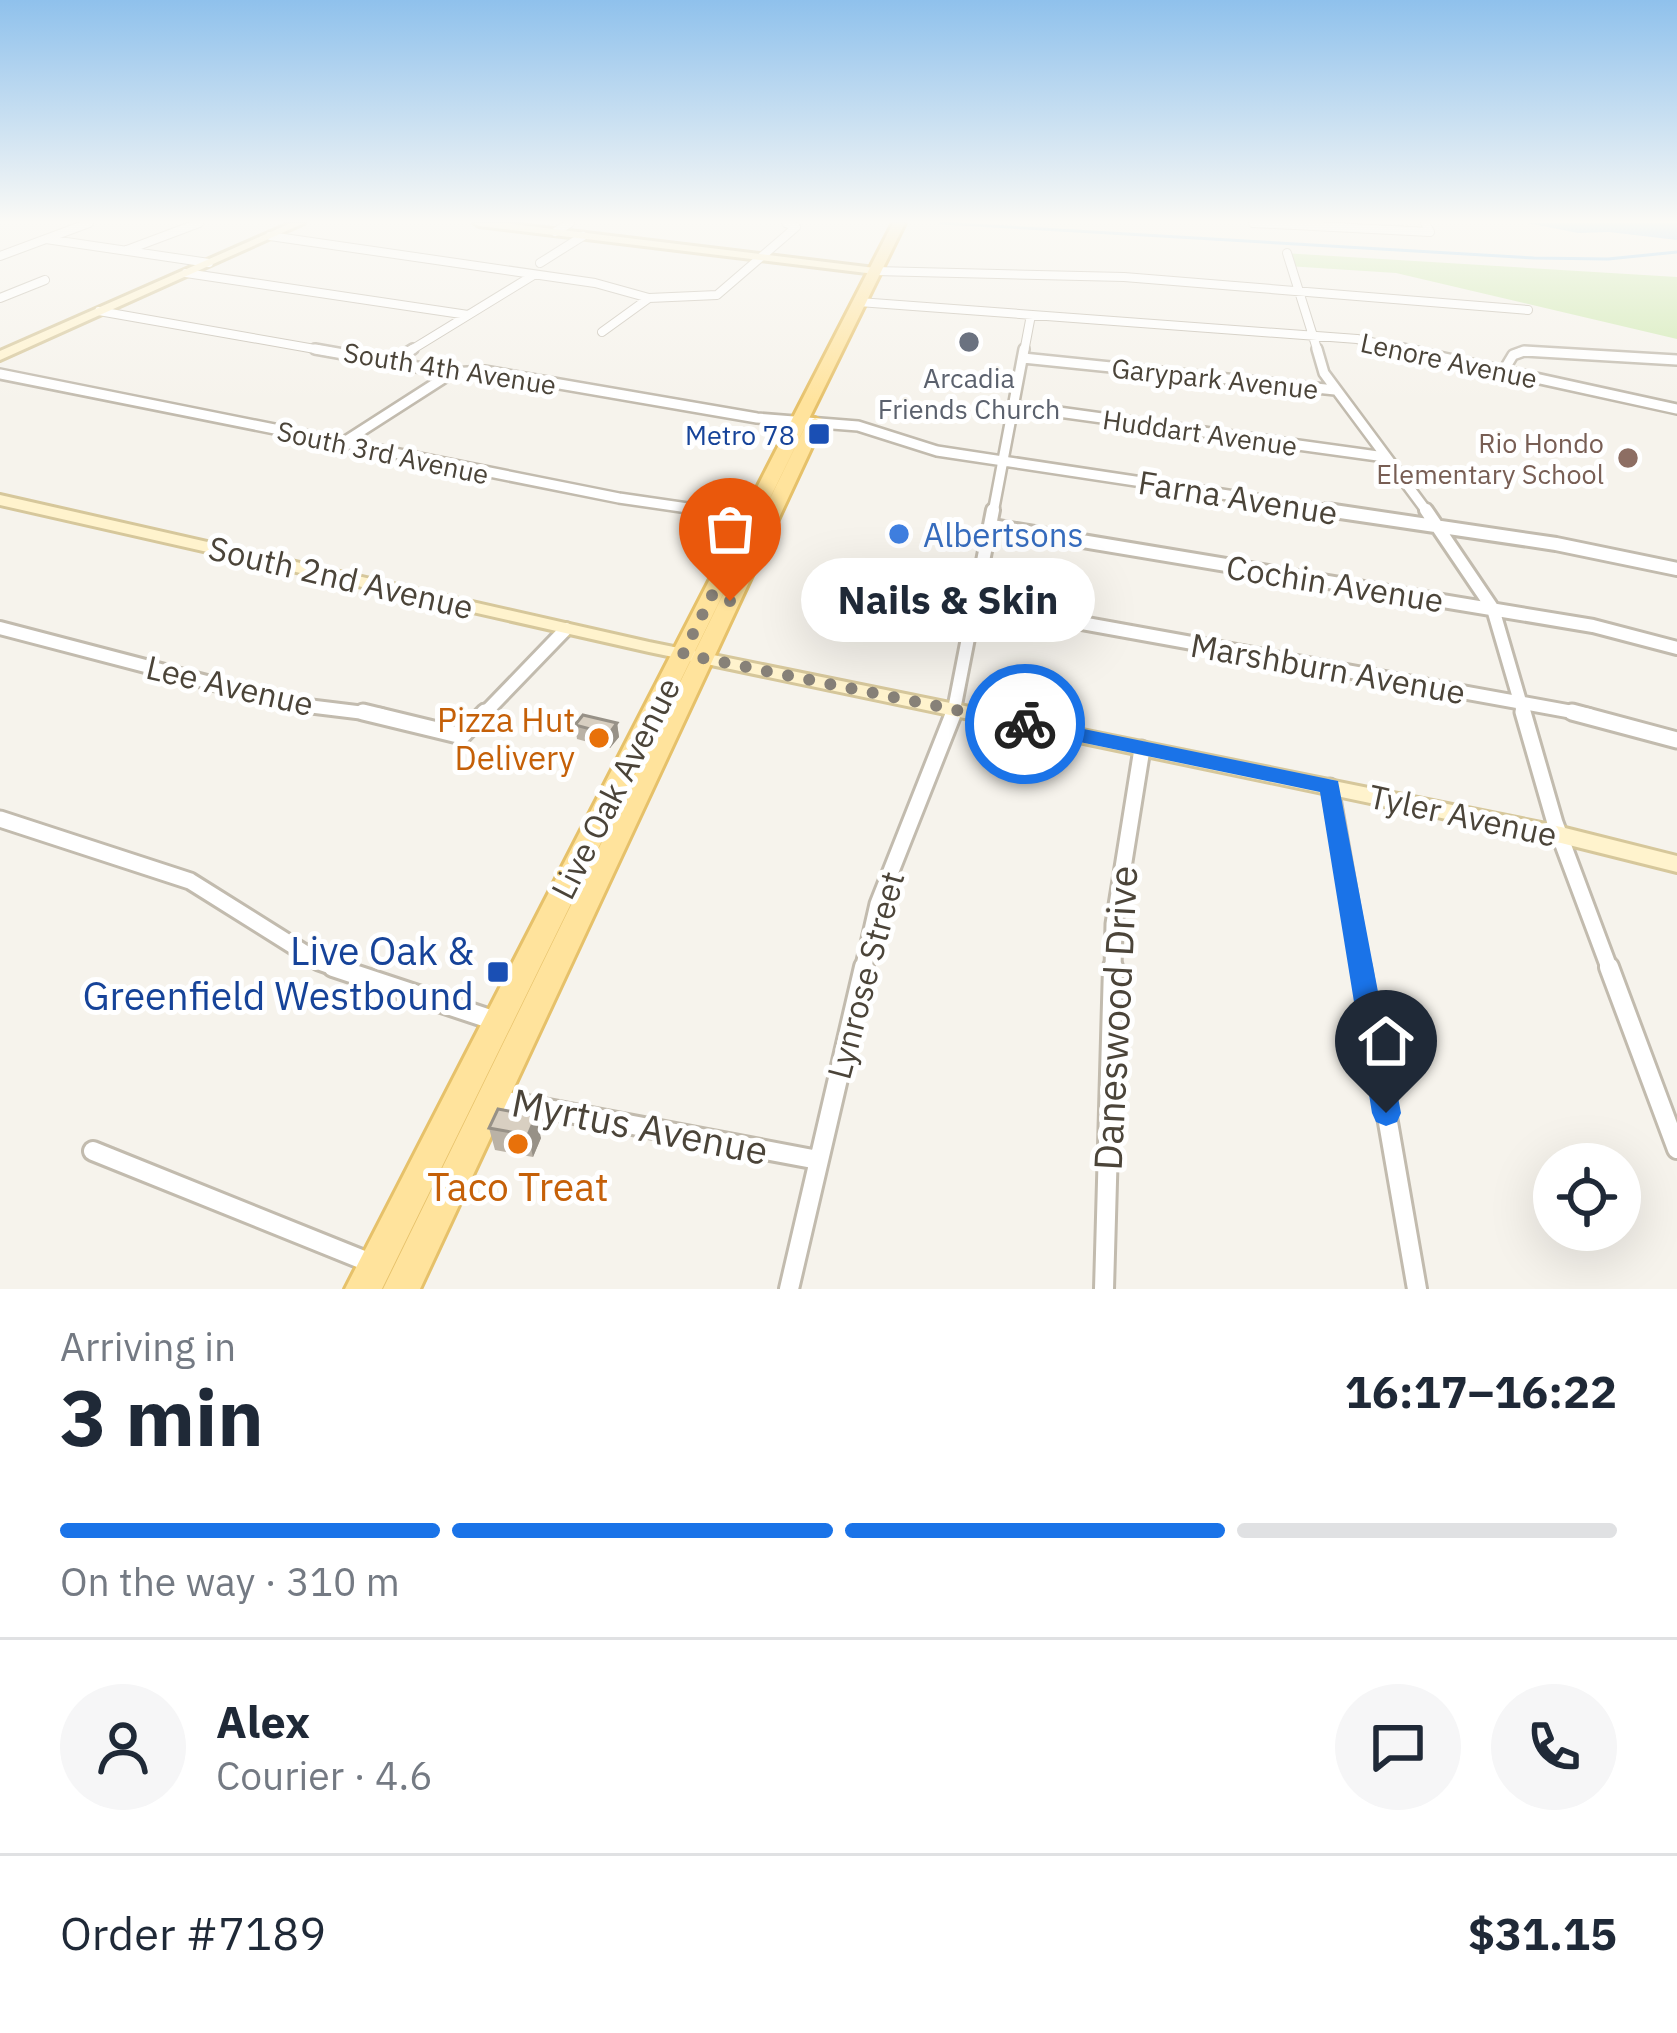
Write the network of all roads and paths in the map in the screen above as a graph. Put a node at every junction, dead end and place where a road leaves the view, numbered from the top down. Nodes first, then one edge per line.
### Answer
1 (37, 283) edge
2 (162, 283) edge
3 (253, 283) edge
4 (519, 283) edge
5 (597, 283) edge
6 (731, 283) edge
7 (875, 283) edge
8 (1209, 283) edge
9 (1297, 283) edge
10 (1299, 289) junction
11 (0, 298) edge
12 (649, 298) junction
13 (866, 303) junction
14 (1528, 310) dead end
15 (99, 311) junction
16 (468, 315) junction
17 (1031, 315) junction
18 (602, 332) dead end
19 (1313, 336) junction
20 (0, 356) edge
21 (1023, 358) junction
22 (395, 360) junction
23 (1677, 360) edge
24 (1504, 370) junction
25 (0, 374) edge
26 (451, 374) junction
27 (1335, 390) junction
28 (1016, 406) junction
29 (1677, 409) edge
30 (808, 422) junction
31 (340, 445) junction
32 (1385, 458) junction
33 (1004, 461) junction
34 (0, 500) edge
35 (759, 519) junction
36 (992, 526) junction
37 (1439, 527) junction
38 (1677, 569) edge
39 (977, 604) junction
40 (1492, 610) junction
41 (0, 628) edge
42 (566, 628) junction
43 (1677, 648) edge
44 (693, 656) junction
45 (1522, 703) junction
46 (955, 710) junction
47 (1677, 740) edge
48 (1142, 749) junction
49 (1330, 787) junction
50 (0, 819) edge
51 (1561, 835) junction
52 (1677, 864) edge
53 (512, 1025) junction
54 (478, 1096) junction
55 (1677, 1149) edge
56 (93, 1151) dead end
57 (818, 1160) junction
58 (387, 1279) edge
59 (789, 1289) edge
60 (1104, 1289) edge
61 (1417, 1289) edge

1 - 11 street
2 - 15 street
3 - 16 street
4 - 16 street
5 - 12 street
6 - 12 street
7 - 13 main road, Live Oak Avenue
8 - 10 street
9 - 10 street
10 - 14 street
10 - 19 street
12 - 18 street
13 - 17 street, Lenore Avenue
13 - 30 main road, Live Oak Avenue
15 - 20 street
15 - 22 street, South 4th Avenue
16 - 22 street
17 - 19 street, Lenore Avenue
17 - 21 street, Lynrose Street
19 - 24 street, Lenore Avenue
19 - 27 street
21 - 27 street, Garypark Avenue
21 - 28 street, Lynrose Street
22 - 26 street, South 4th Avenue
23 - 24 street
24 - 29 street, Lenore Avenue
25 - 31 street, South 3rd Avenue
26 - 30 street, South 4th Avenue
26 - 31 street
27 - 32 street
28 - 32 street, Huddart Avenue
28 - 33 street, Lynrose Street
30 - 33 street, Farna Avenue
30 - 35 main road, Live Oak Avenue
31 - 35 street, South 3rd Avenue
32 - 37 street
33 - 36 street, Lynrose Street
33 - 37 street, Farna Avenue
34 - 42 street, South 2nd Avenue
35 - 44 main road, Live Oak Avenue
36 - 39 street, Lynrose Street
36 - 40 street, Cochin Avenue
37 - 38 street, Farna Avenue
37 - 40 street
39 - 45 street, Marshburn Avenue
39 - 46 street, Lynrose Street
40 - 43 street, Cochin Avenue
40 - 45 street
41 - 42 street, Lee Avenue
42 - 44 street, South 2nd Avenue
44 - 46 street, Tyler Avenue
44 - 53 main road, Live Oak Avenue
45 - 47 street, Marshburn Avenue
45 - 51 street
46 - 48 street, Tyler Avenue
46 - 57 street, Lynrose Street
48 - 49 street, Tyler Avenue
48 - 60 street, Daneswood Drive
49 - 51 street, Tyler Avenue
49 - 61 street
50 - 53 street
51 - 52 street, Tyler Avenue
51 - 55 street
53 - 54 main road, Live Oak Avenue
54 - 57 street, Myrtus Avenue
54 - 58 main road, Live Oak Avenue
56 - 58 street
57 - 59 street, Lynrose Street

